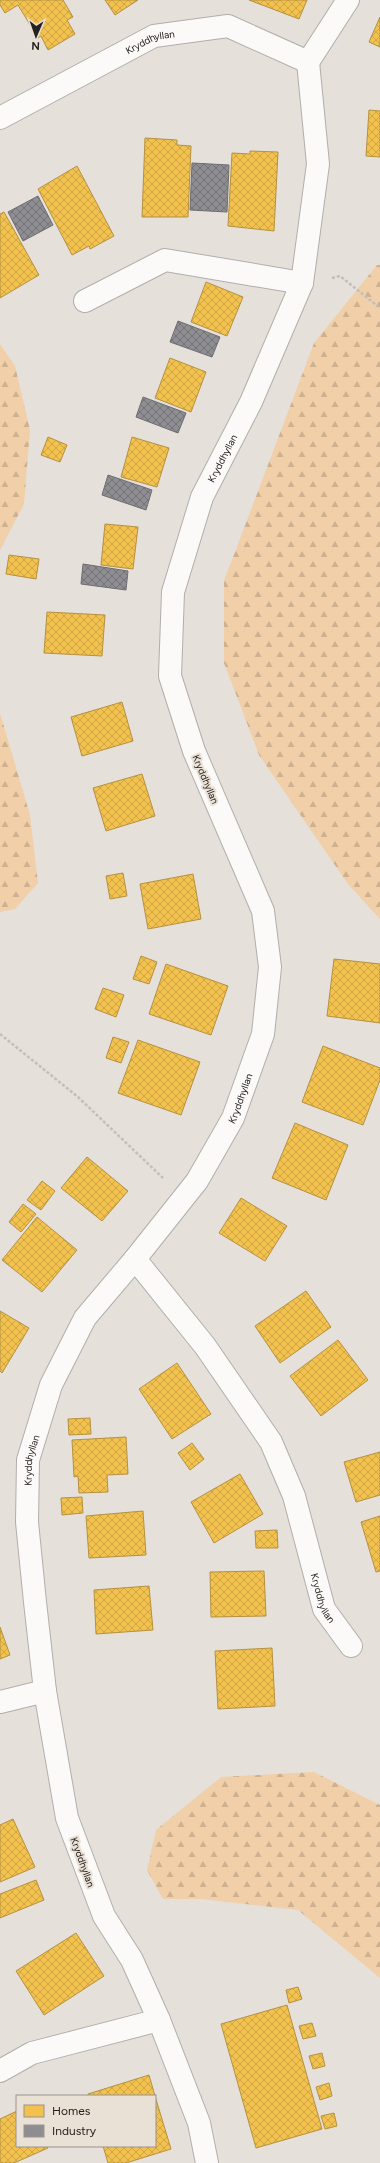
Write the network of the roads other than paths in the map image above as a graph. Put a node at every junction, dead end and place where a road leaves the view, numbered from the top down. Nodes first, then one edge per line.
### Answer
1 (348, 0) edge
2 (308, 62) junction
3 (0, 118) edge
4 (302, 283) junction
5 (85, 301) dead end
6 (135, 1259) junction
7 (351, 1646) dead end
8 (45, 1691) junction
9 (0, 1702) edge
10 (159, 2020) junction
11 (0, 2071) edge
12 (207, 2163) edge

1 - 2 street
2 - 3 street, Kryddhyllan
2 - 4 street, Kryddhyllan
4 - 5 street
4 - 6 street, Kryddhyllan
6 - 7 street, Kryddhyllan
6 - 8 street, Kryddhyllan
8 - 9 street
8 - 10 street, Kryddhyllan
10 - 11 street
10 - 12 street, Kryddhyllan

